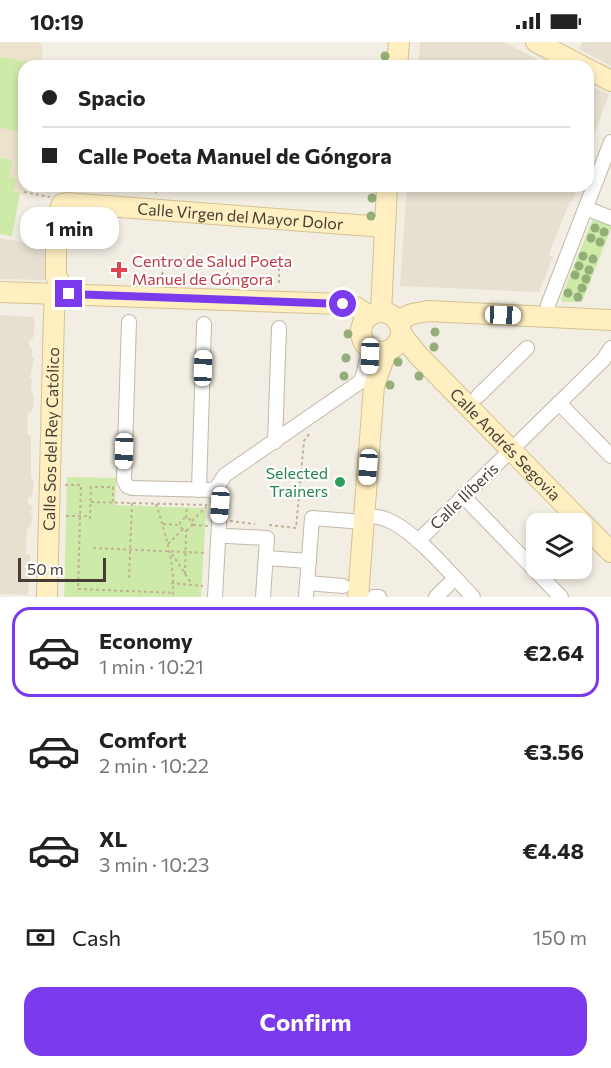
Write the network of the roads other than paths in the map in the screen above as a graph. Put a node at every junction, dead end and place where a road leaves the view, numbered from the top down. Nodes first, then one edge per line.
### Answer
1 (399, 42) edge
2 (536, 42) edge
3 (398, 60) edge
4 (570, 60) edge
5 (594, 72) edge
6 (611, 81) edge
7 (611, 142) edge
8 (594, 186) edge
9 (387, 192) edge
10 (592, 192) edge
11 (58, 201) joint
12 (593, 211) dead end
13 (611, 218) edge
14 (384, 227) junction
15 (57, 287) junction
16 (0, 292) edge
17 (547, 316) junction
18 (611, 320) edge
19 (387, 321) junction
20 (129, 322) dead end
21 (204, 324) dead end
22 (279, 328) dead end
23 (527, 348) dead end
24 (375, 352) junction
25 (608, 358) edge
26 (478, 396) dead end
27 (559, 403) junction
28 (274, 442) junction
29 (510, 450) junction
30 (611, 456) edge
31 (199, 490) junction
32 (215, 490) junction
33 (463, 496) junction
34 (364, 519) junction
35 (226, 536) dead end
36 (418, 541) junction
37 (611, 552) edge
38 (266, 558) junction
39 (309, 561) junction
40 (448, 585) dead end
41 (307, 590) edge
42 (212, 592) edge
43 (351, 592) edge
44 (47, 597) edge
45 (263, 597) edge
46 (374, 597) edge
47 (379, 597) edge
48 (436, 597) edge
49 (473, 597) edge
50 (561, 597) edge

1 - 3 main road
2 - 4 main road
5 - 6 main road
7 - 8 street
9 - 14 main road
10 - 17 street
11 - 14 main road, Calle Virgen del Mayor Dolor
11 - 15 main road, Calle Sos del Rey Católico
12 - 13 street
14 - 19 main road
15 - 16 main road
15 - 19 main road
15 - 44 main road, Calle Sos del Rey Católico
17 - 18 main road
17 - 19 main road
19 - 24 main road
19 - 24 main road
19 - 29 main road, Calle Andrés Segovia
20 - 31 street
21 - 31 street
22 - 28 street
23 - 26 street
24 - 28 street
24 - 34 main road
25 - 27 street, Calle Ilíberis
27 - 29 street, Calle Ilíberis
27 - 30 street
28 - 32 street
29 - 33 street, Calle Ilíberis
29 - 37 main road, Calle Andrés Segovia
31 - 32 street
32 - 42 street
33 - 36 street, Calle Ilíberis
33 - 50 street
34 - 36 street
34 - 39 street
34 - 43 main road
35 - 38 street
36 - 49 street
38 - 39 street
38 - 45 street
39 - 41 street
40 - 48 street
41 - 43 street
46 - 47 street

